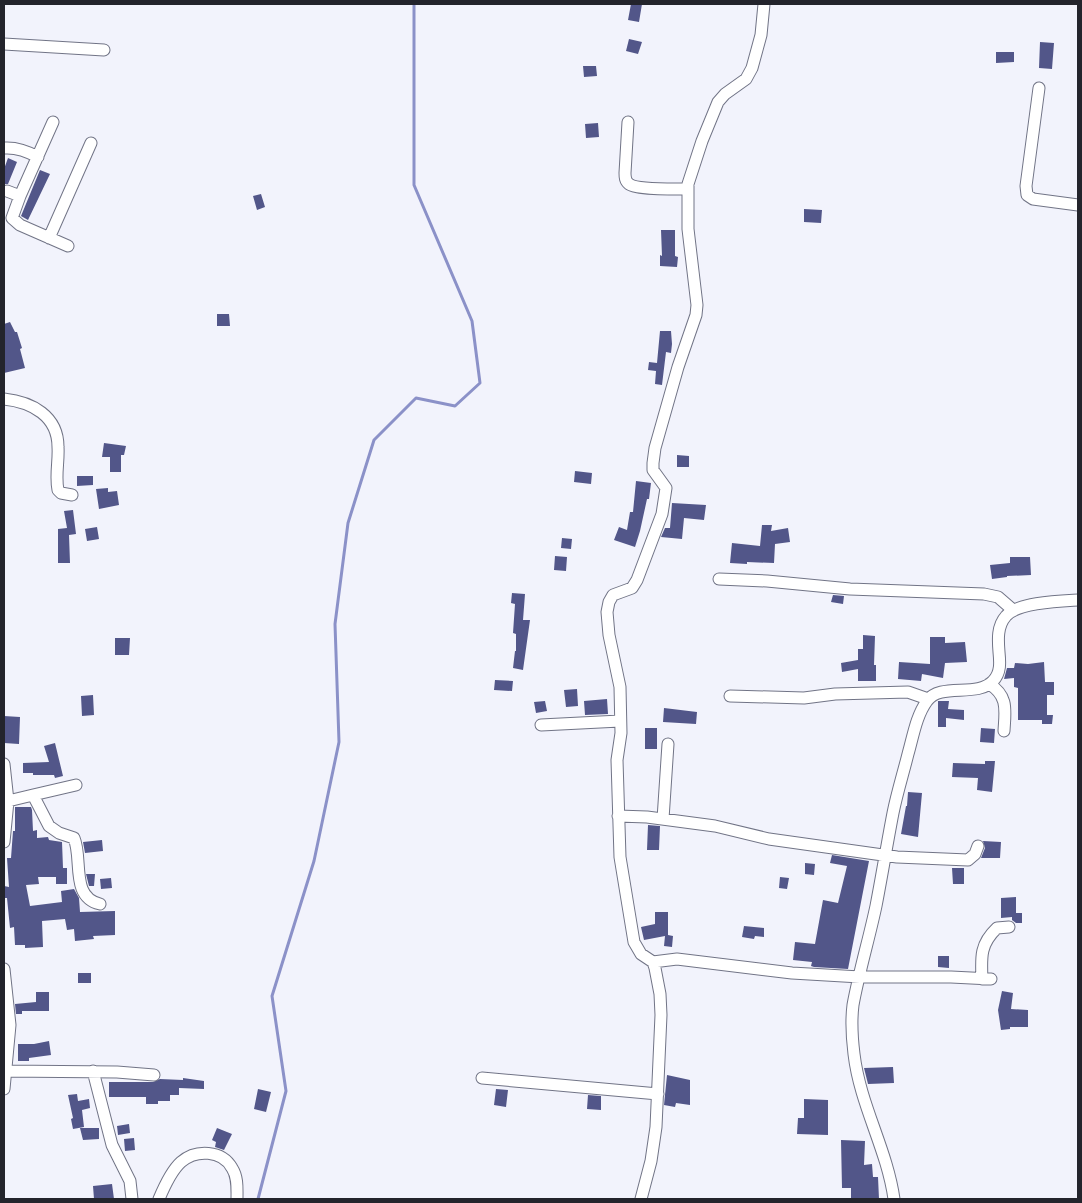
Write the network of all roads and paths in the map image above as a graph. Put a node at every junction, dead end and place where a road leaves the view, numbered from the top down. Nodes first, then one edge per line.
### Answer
1 (764, 4) edge
2 (4, 44) edge
3 (104, 50) dead end
4 (1039, 88) dead end
5 (53, 122) dead end
6 (628, 122) dead end
7 (91, 143) dead end
8 (4, 148) edge
9 (38, 157) junction
10 (688, 189) junction
11 (7, 191) dead end
12 (20, 196) junction
13 (1078, 205) edge
14 (49, 238) junction
15 (68, 246) dead end
16 (4, 398) edge
17 (72, 495) dead end
18 (719, 579) dead end
19 (1078, 600) edge
20 (1013, 610) junction
21 (990, 684) junction
22 (730, 696) dead end
23 (928, 699) junction
24 (620, 722) junction
25 (540, 725) dead end
26 (1004, 731) dead end
27 (668, 744) dead end
28 (4, 764) edge
29 (76, 785) dead end
30 (33, 795) junction
31 (6, 796) edge
32 (618, 816) junction
33 (663, 819) junction
34 (4, 842) edge
35 (978, 846) dead end
36 (885, 855) junction
37 (100, 904) dead end
38 (1010, 928) dead end
39 (653, 962) junction
40 (4, 969) edge
41 (860, 977) junction
42 (5, 1071) edge
43 (93, 1071) junction
44 (154, 1075) dead end
45 (482, 1078) dead end
46 (4, 1089) edge
47 (658, 1094) junction
48 (132, 1199) edge
49 (159, 1199) edge
50 (237, 1199) edge
51 (641, 1199) edge
52 (894, 1199) edge

1 - 10 street
2 - 3 street
4 - 13 street
5 - 9 street
6 - 10 street
7 - 14 street
8 - 9 street
9 - 12 street
10 - 24 street
11 - 12 street
12 - 14 street
14 - 15 street
16 - 17 street
18 - 20 street
19 - 20 street
20 - 21 street
21 - 23 street
21 - 26 street
22 - 23 street
23 - 36 street
24 - 25 street
24 - 32 street
27 - 33 street
28 - 31 street
29 - 30 street
30 - 31 street
30 - 37 street
31 - 34 street
32 - 33 street
32 - 39 street
33 - 36 street
35 - 36 street
36 - 41 street
38 - 41 street
39 - 41 street
39 - 47 street
40 - 42 street
41 - 52 street
42 - 43 street
42 - 46 street
43 - 44 street
43 - 48 street
45 - 47 street
47 - 51 street
49 - 50 street

